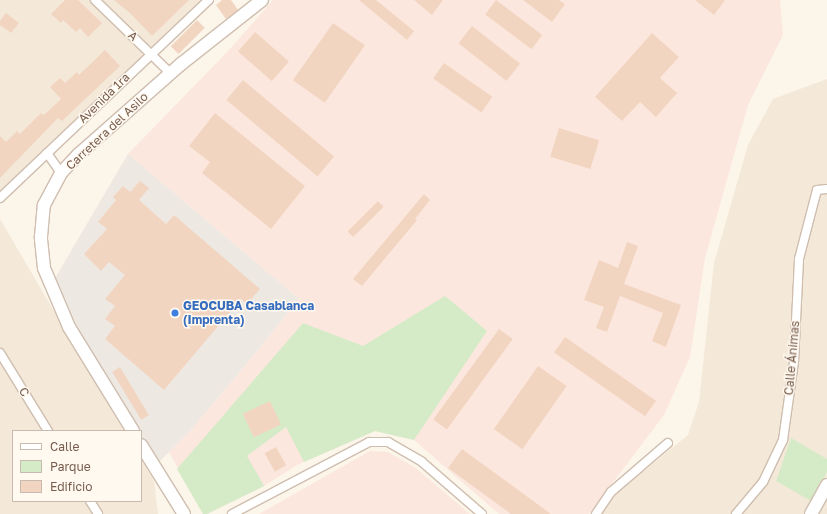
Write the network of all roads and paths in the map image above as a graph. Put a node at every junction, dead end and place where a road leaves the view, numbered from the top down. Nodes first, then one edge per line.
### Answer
1 (95, 0) edge
2 (209, 0) edge
3 (262, 0) edge
4 (151, 53) junction
5 (170, 73) junction
6 (47, 153) junction
7 (61, 173) junction
8 (827, 189) edge
9 (0, 198) edge
10 (0, 353) edge
11 (47, 430) edge
12 (132, 430) edge
13 (668, 443) dead end
14 (142, 447) edge
15 (827, 485) edge
16 (91, 502) edge
17 (98, 514) edge
18 (184, 514) edge
19 (232, 514) edge
20 (482, 514) edge
21 (596, 514) edge
22 (736, 514) edge
23 (811, 514) edge

1 - 4 street, A
2 - 4 street, Avenida 1ra
3 - 5 street, Carretera del Asilo
4 - 5 street, A
4 - 6 street, Avenida 1ra
5 - 7 street, Carretera del Asilo
6 - 7 street
6 - 9 street, Avenida 1ra
7 - 12 street, Carretera del Asilo
8 - 22 street, Calle Ánimas
10 - 11 street, C
13 - 21 street
14 - 18 street
15 - 23 street
16 - 17 street
19 - 20 street

